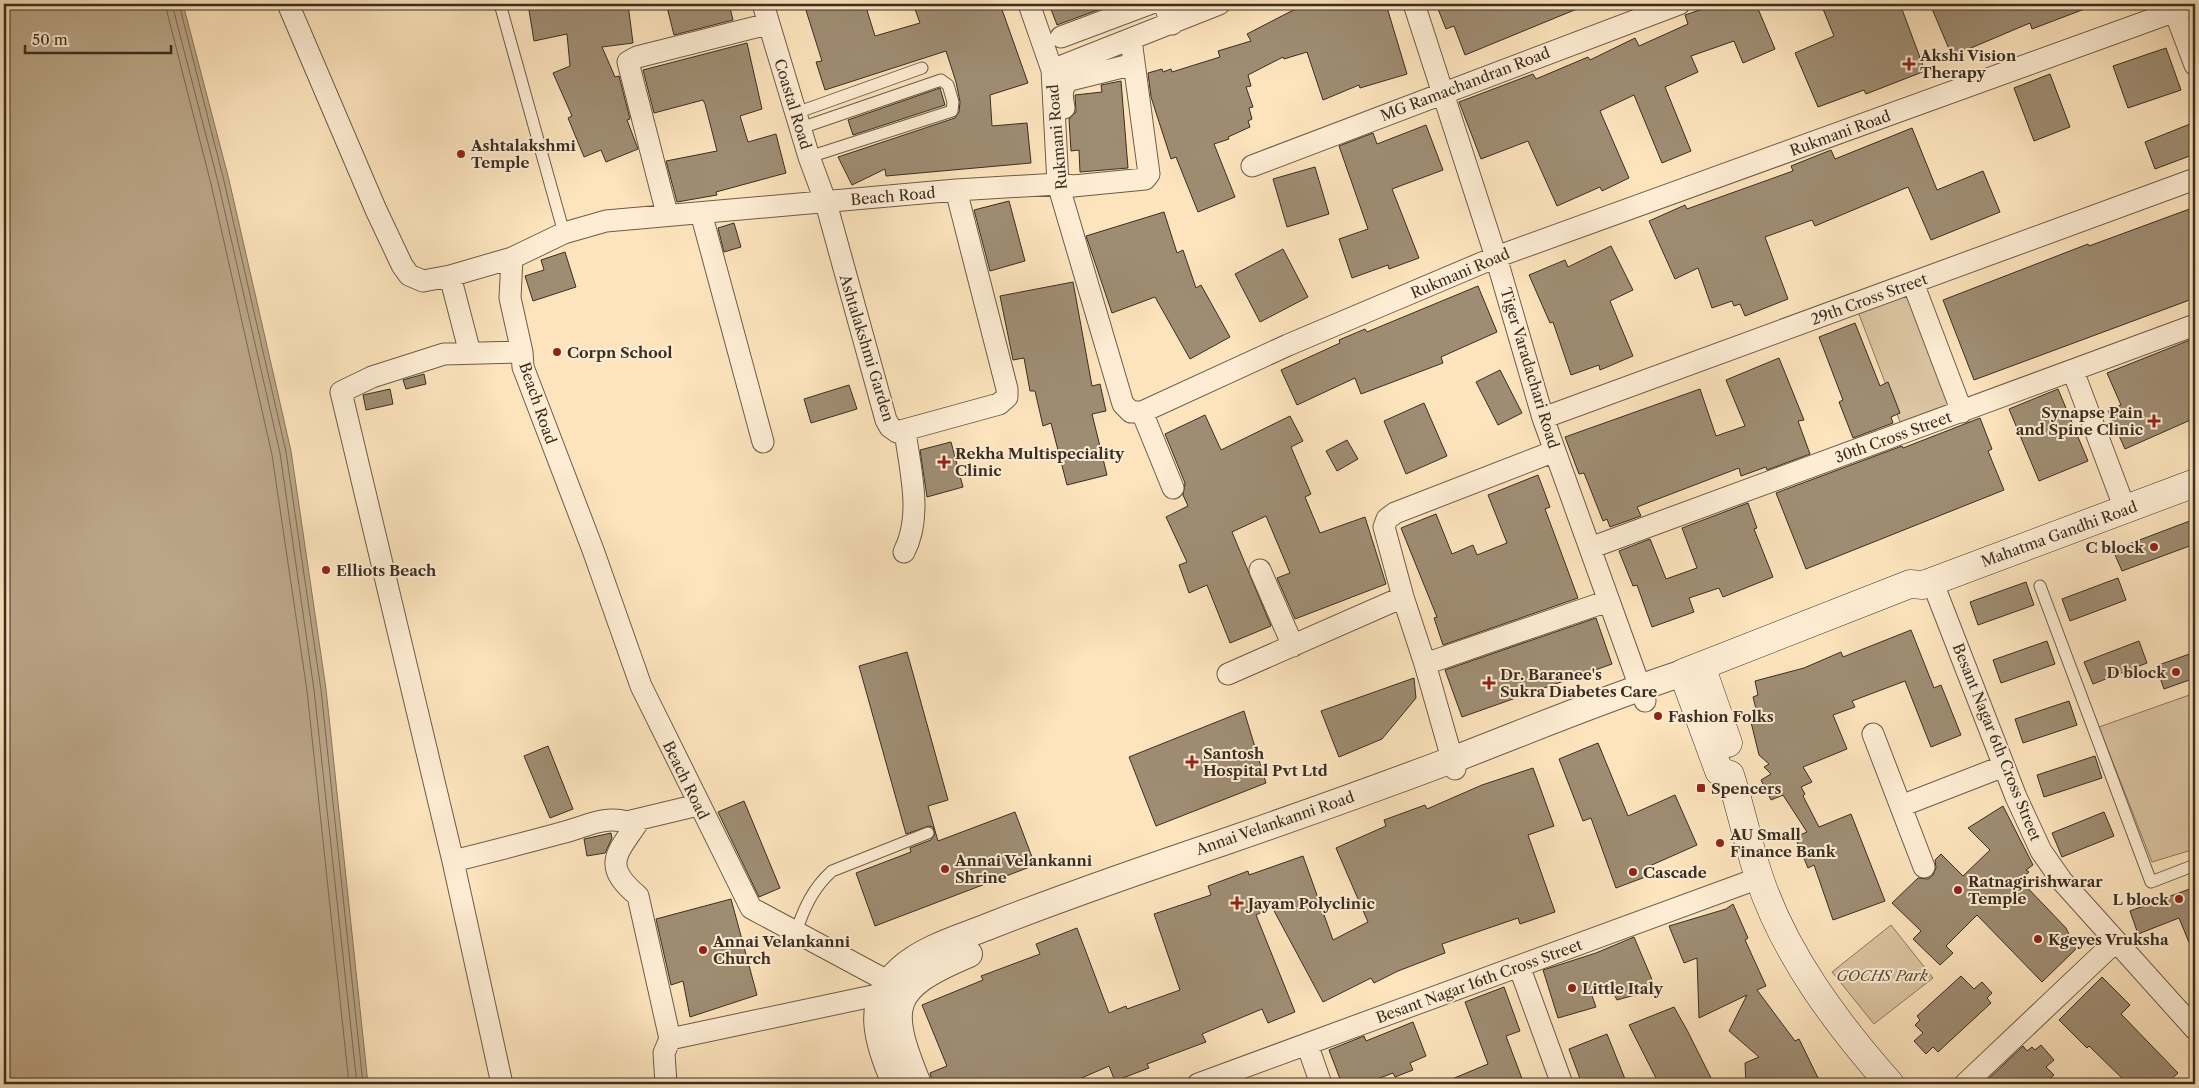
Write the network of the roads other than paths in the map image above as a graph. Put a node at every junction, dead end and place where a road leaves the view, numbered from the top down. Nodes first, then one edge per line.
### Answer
1 (288, 4) edge
2 (500, 4) edge
3 (1029, 4) edge
4 (1150, 4) edge
5 (1164, 4) edge
6 (1219, 4) edge
7 (1414, 4) edge
8 (1679, 4) edge
9 (2195, 4) edge
10 (2173, 8) edge
11 (765, 14) edge
12 (1172, 24) junction
13 (1082, 29) junction
14 (1061, 37) dead end
15 (1131, 40) junction
16 (1092, 55) junction
17 (1134, 64) junction
18 (2195, 66) edge
19 (922, 68) dead end
20 (1052, 70) junction
21 (1443, 92) junction
22 (798, 120) junction
23 (809, 157) junction
24 (1252, 166) dead end
25 (2195, 179) edge
26 (1065, 185) junction
27 (956, 190) junction
28 (826, 203) junction
29 (701, 212) junction
30 (667, 214) junction
31 (564, 233) junction
32 (1496, 257) junction
33 (512, 258) junction
34 (450, 276) junction
35 (1913, 283) junction
36 (2195, 325) edge
37 (522, 352) junction
38 (470, 353) junction
39 (2073, 371) junction
40 (1142, 412) junction
41 (1962, 412) junction
42 (1543, 418) junction
43 (905, 431) junction
44 (763, 442) dead end
45 (1555, 451) junction
46 (2195, 483) edge
47 (1173, 488) dead end
48 (2125, 509) junction
49 (1590, 548) junction
50 (904, 552) dead end
51 (1260, 570) dead end
52 (1927, 583) junction
53 (2040, 586) dead end
54 (1402, 597) junction
55 (1608, 600) junction
56 (1292, 646) junction
57 (1425, 664) junction
58 (1228, 674) dead end
59 (1694, 676) junction
60 (1642, 694) junction
61 (1873, 734) dead end
62 (1454, 764) junction
63 (2004, 766) junction
64 (698, 805) junction
65 (1901, 806) junction
66 (640, 819) junction
67 (928, 833) dead end
68 (453, 861) junction
69 (2195, 865) edge
70 (1924, 867) dead end
71 (1759, 878) junction
72 (796, 932) junction
73 (2115, 942) junction
74 (1518, 966) junction
75 (891, 993) junction
76 (2195, 1029) edge
77 (670, 1039) junction
78 (1307, 1044) junction
79 (502, 1084) edge
80 (666, 1084) edge
81 (895, 1084) edge
82 (918, 1084) edge
83 (1198, 1084) edge
84 (1321, 1084) edge
85 (1562, 1084) edge
86 (1890, 1084) edge
87 (1965, 1084) edge

1 - 34 street
2 - 31 lane
3 - 20 street, Rukmani Road
4 - 13 street
5 - 12 street
6 - 12 street
7 - 21 street, Tiger Varadachari Road
8 - 21 street, MG Ramachandran Road
9 - 10 street, Rukmani Road
10 - 18 street
10 - 32 street, Rukmani Road
11 - 22 street, Coastal Road
11 - 30 street
12 - 15 street
13 - 14 street
13 - 16 street
15 - 16 street
15 - 17 street
16 - 20 street
17 - 26 street
17 - 26 street, Beach Road
19 - 22 lane
20 - 26 street, Rukmani Road
21 - 24 street, MG Ramachandran Road
21 - 32 street, Tiger Varadachari Road
22 - 23 street, Coastal Road
22 - 23 lane
23 - 28 street, Coastal Road
25 - 35 street, 29th Cross Street
26 - 27 street, Beach Road
26 - 40 street, Rukmani Road
27 - 28 street, Beach Road
27 - 43 street, Ashtalakshmi Garden
28 - 29 street, Beach Road
28 - 43 street, Ashtalakshmi Garden
29 - 30 street, Beach Road
29 - 44 street
30 - 31 street, Beach Road
31 - 33 street, Beach Road
32 - 40 street, Rukmani Road
32 - 42 street, Tiger Varadachari Road
33 - 34 street
33 - 37 street, Beach Road
34 - 38 street
35 - 41 street
35 - 42 street, 29th Cross Street
36 - 39 street, 30th Cross Street
37 - 38 street
37 - 64 street, Beach Road
38 - 68 street
39 - 41 street, 30th Cross Street
39 - 48 street
40 - 47 street
41 - 49 street, 30th Cross Street
42 - 45 street, Tiger Varadachari Road
43 - 50 street
45 - 49 street, Tiger Varadachari Road
45 - 54 street
46 - 48 main road, Mahatma Gandhi Road
48 - 52 main road, Mahatma Gandhi Road
49 - 55 street, Tiger Varadachari Road
51 - 56 street
52 - 59 main road, Mahatma Gandhi Road
52 - 63 street, Besant Nagar 6th Cross Street
53 - 69 lane
54 - 56 street
54 - 57 street
55 - 57 street
55 - 60 street, Tiger Varadachari Road
56 - 58 street
57 - 62 street
59 - 60 street, Annai Velankanni Road
59 - 71 main road
60 - 62 street, Annai Velankanni Road
61 - 65 street
62 - 75 street, Annai Velankanni Road
63 - 65 street
63 - 73 street, Besant Nagar 6th Cross Street
64 - 66 street
64 - 72 street, Beach Road
65 - 70 street
66 - 68 street
66 - 77 street
67 - 72 lane
68 - 79 street
71 - 74 street, Besant Nagar 16th Cross Street
71 - 86 main road
72 - 75 street, Beach Road
73 - 76 street, Besant Nagar 6th Cross Street
73 - 87 street
74 - 78 street, Besant Nagar 16th Cross Street
74 - 85 street
75 - 77 street
75 - 81 street
75 - 82 street
77 - 80 street
78 - 83 street, Besant Nagar 16th Cross Street
78 - 84 street

